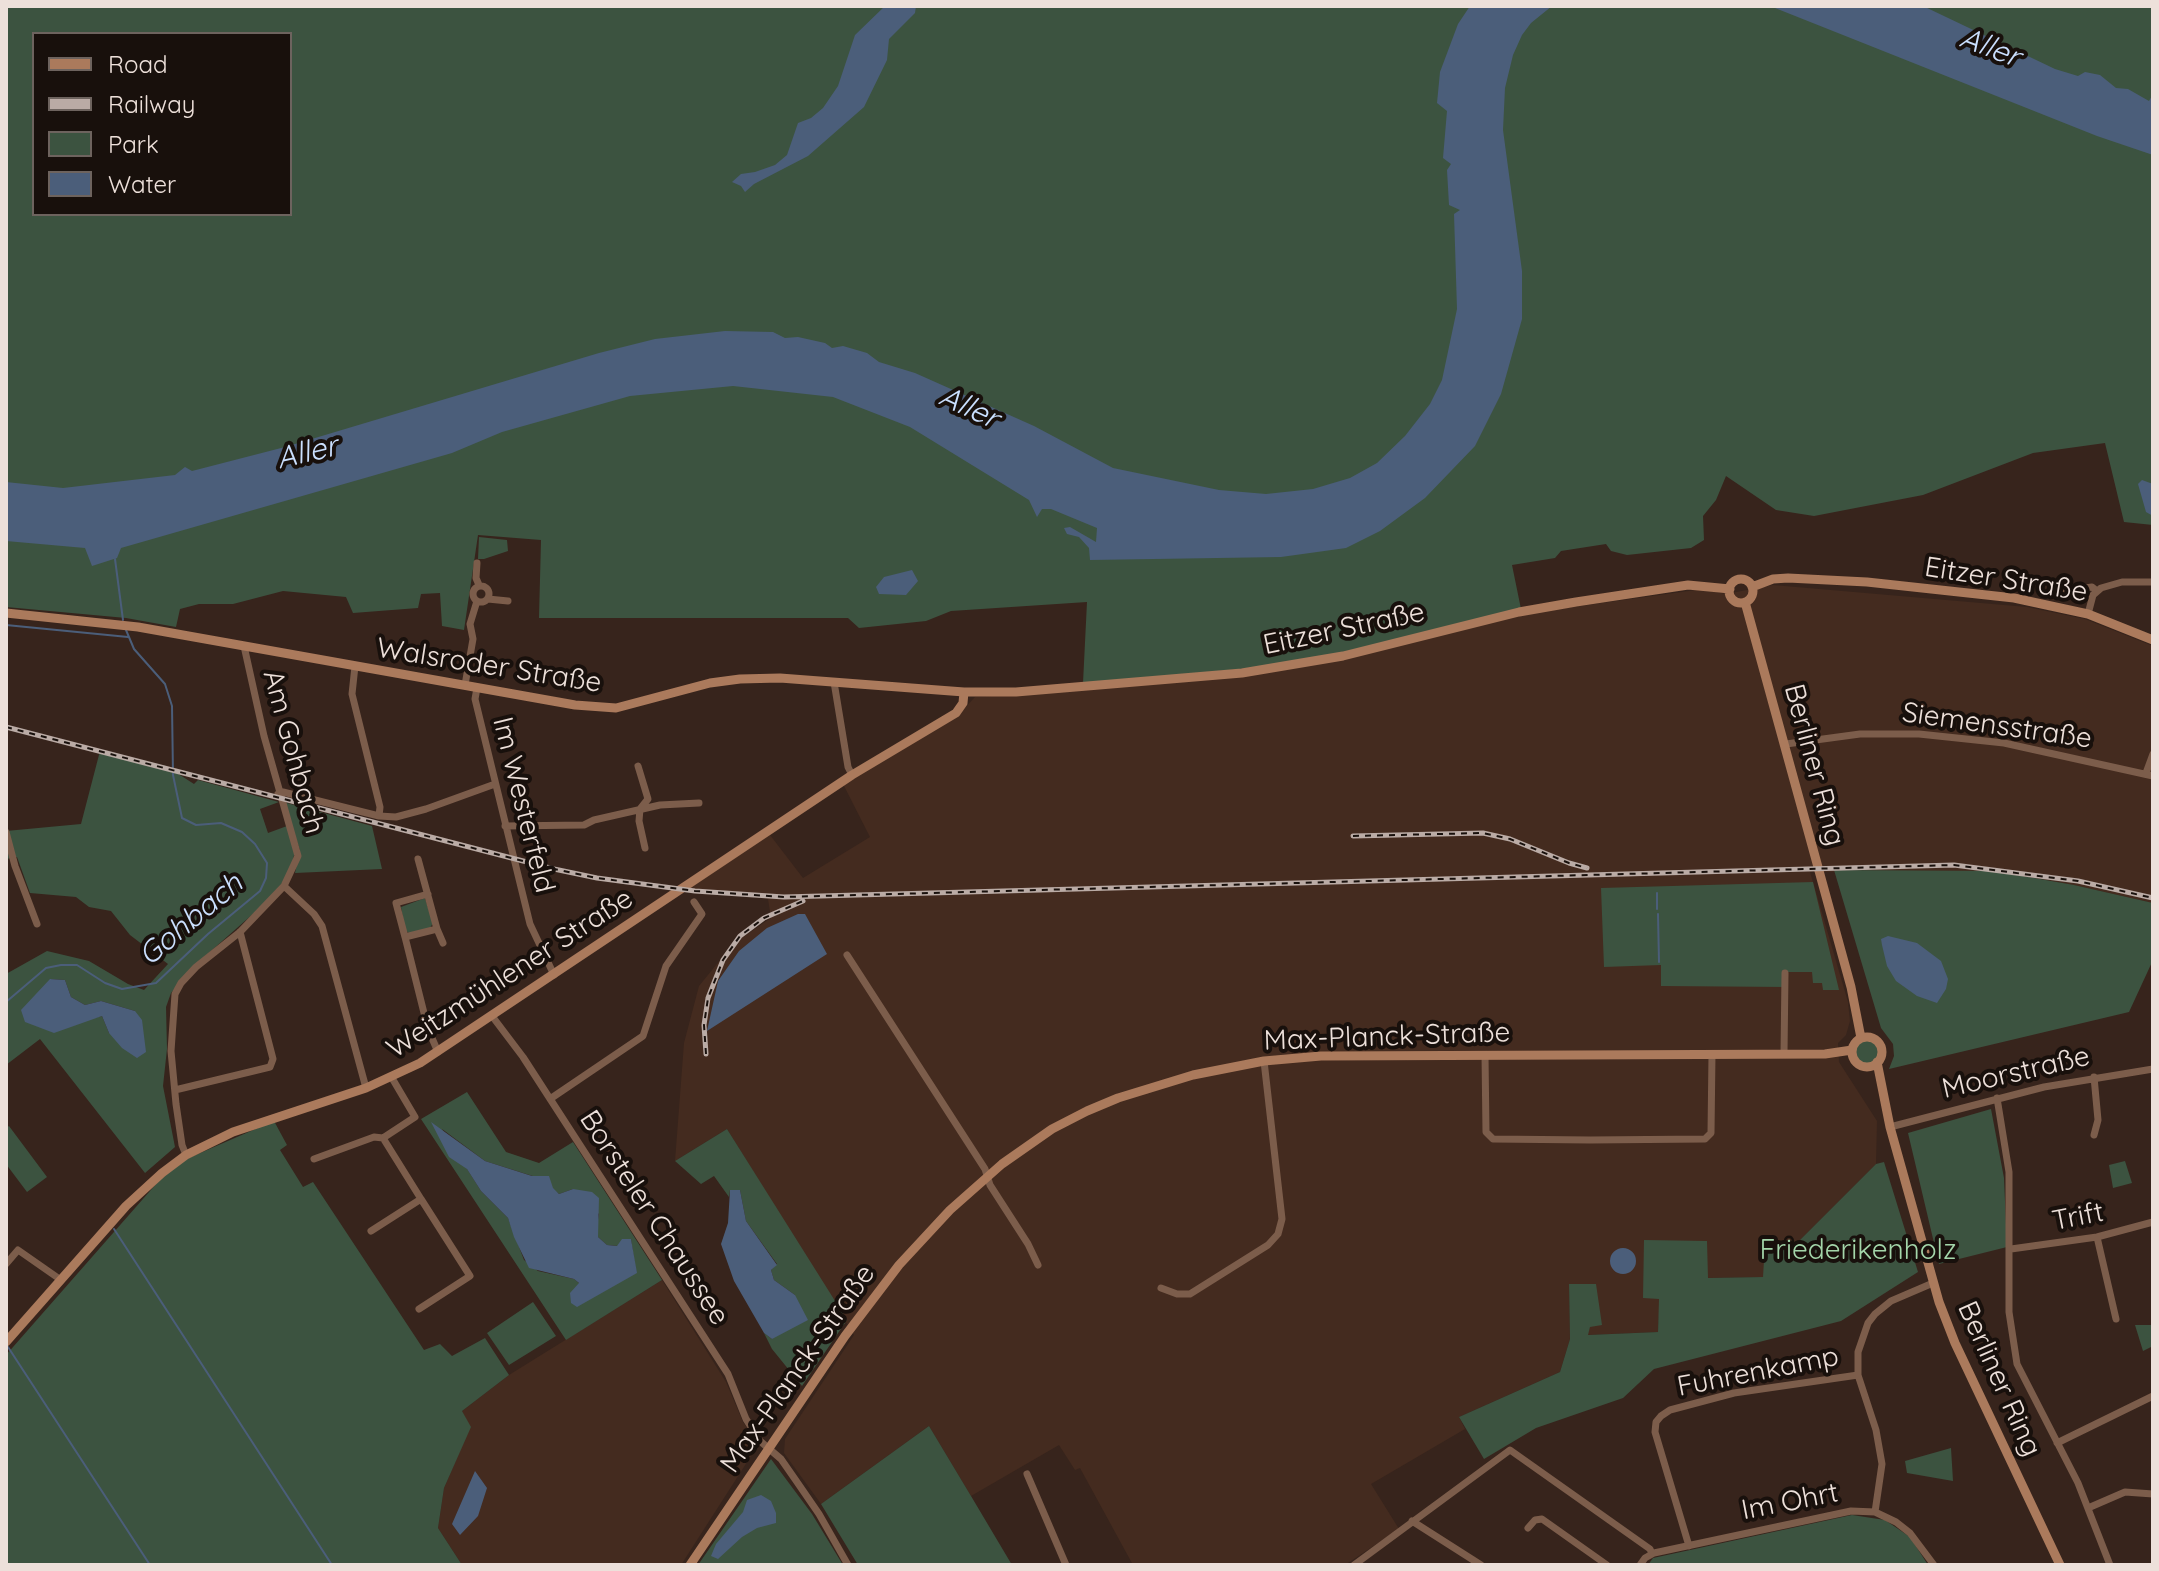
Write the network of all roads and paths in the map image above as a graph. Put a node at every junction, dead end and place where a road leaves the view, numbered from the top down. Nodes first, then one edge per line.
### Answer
1 (477, 563) dead end
2 (2153, 582) edge
3 (479, 585) junction
4 (1752, 587) junction
5 (1730, 589) junction
6 (2097, 591) junction
7 (2057, 592) dead end
8 (488, 599) junction
9 (477, 601) junction
10 (508, 601) dead end
11 (1745, 602) junction
12 (6, 613) edge
13 (2088, 614) junction
14 (2153, 640) edge
15 (244, 646) junction
16 (355, 666) junction
17 (834, 682) junction
18 (465, 685) junction
19 (477, 688) junction
20 (964, 692) junction
21 (1786, 744) junction
22 (2153, 754) edge
23 (638, 766) dead end
24 (2150, 774) edge
25 (852, 775) junction
26 (495, 784) junction
27 (278, 794) junction
28 (699, 803) dead end
29 (640, 809) junction
30 (379, 816) junction
31 (505, 826) junction
32 (6, 832) edge
33 (645, 848) dead end
34 (418, 859) dead end
35 (284, 886) junction
36 (428, 894) junction
37 (694, 902) dead end
38 (37, 924) dead end
39 (437, 929) junction
40 (240, 932) junction
41 (405, 937) junction
42 (443, 943) dead end
43 (847, 955) dead end
44 (1785, 973) dead end
45 (554, 975) junction
46 (492, 1016) junction
47 (1866, 1038) junction
48 (438, 1052) junction
49 (1712, 1054) junction
50 (1784, 1054) junction
51 (1852, 1054) junction
52 (1485, 1055) junction
53 (1264, 1061) junction
54 (1873, 1064) junction
55 (2153, 1069) edge
56 (2094, 1077) junction
57 (392, 1078) junction
58 (366, 1088) junction
59 (175, 1090) junction
60 (1997, 1098) junction
61 (550, 1099) junction
62 (1890, 1127) junction
63 (2094, 1135) dead end
64 (383, 1138) junction
65 (186, 1155) junction
66 (314, 1159) dead end
67 (987, 1177) junction
68 (421, 1199) junction
69 (2153, 1222) edge
70 (371, 1231) dead end
71 (2097, 1237) junction
72 (2011, 1249) junction
73 (6, 1264) edge
74 (1038, 1265) dead end
75 (61, 1280) junction
76 (1933, 1283) junction
77 (1161, 1288) dead end
78 (419, 1309) dead end
79 (2116, 1319) dead end
80 (6, 1342) edge
81 (1858, 1375) junction
82 (2153, 1396) edge
83 (2057, 1443) junction
84 (770, 1447) junction
85 (1027, 1474) dead end
86 (2153, 1494) edge
87 (2088, 1508) junction
88 (1875, 1512) junction
89 (1412, 1521) junction
90 (1528, 1528) dead end
91 (1689, 1546) junction
92 (1652, 1554) junction
93 (690, 1565) edge
94 (848, 1565) edge
95 (1066, 1565) edge
96 (1354, 1565) edge
97 (1481, 1565) edge
98 (1607, 1565) edge
99 (1640, 1565) edge
100 (1934, 1565) edge
101 (2060, 1565) edge
102 (2110, 1565) edge

1 - 3 street
2 - 6 street
3 - 8 street
3 - 9 street
4 - 5 street
4 - 11 street
4 - 13 street, Eitzer Straße
5 - 11 street
5 - 20 street, Eitzer Straße
6 - 7 street
6 - 13 street
8 - 9 street
8 - 10 street
9 - 18 street
11 - 21 street, Berliner Ring
12 - 15 street, Walsroder Straße
13 - 14 street, Eitzer Straße
15 - 16 street, Walsroder Straße
15 - 27 street, Am Gohbach
16 - 18 street, Walsroder Straße
16 - 30 street
17 - 19 street, Walsroder Straße
17 - 20 street, Walsroder Straße
17 - 25 street
18 - 19 street, Walsroder Straße
19 - 26 street, Im Westerfeld
20 - 25 street, Weitzmühlener Straße
21 - 24 street, Siemensstraße
21 - 47 street, Berliner Ring
22 - 24 street
23 - 29 street
25 - 45 street, Weitzmühlener Straße
26 - 30 street
26 - 31 street, Im Westerfeld
27 - 30 street
27 - 35 street, Am Gohbach
28 - 29 street
29 - 31 street
29 - 33 street
31 - 45 street, Im Westerfeld
32 - 38 street
34 - 36 street
35 - 40 street, Am Gohbach
35 - 58 street
36 - 39 street
36 - 41 street
37 - 61 street
39 - 41 street
39 - 42 street
40 - 59 street, Am Gohbach
40 - 59 street
41 - 48 street
43 - 67 street
44 - 50 street
45 - 46 street, Weitzmühlener Straße
46 - 48 street, Weitzmühlener Straße
46 - 61 street, Borsteler Chaussee
47 - 51 street
47 - 54 street
48 - 57 street, Weitzmühlener Straße
49 - 50 street, Max-Planck-Straße
49 - 52 street, Max-Planck-Straße
49 - 52 street
50 - 51 street, Max-Planck-Straße
51 - 54 street
52 - 53 street, Max-Planck-Straße
53 - 67 street, Max-Planck-Straße
53 - 77 street
54 - 62 street, Berliner Ring
55 - 56 street, Moorstraße
56 - 60 street, Moorstraße
56 - 63 street
57 - 58 street, Weitzmühlener Straße
57 - 64 street
58 - 65 street, Weitzmühlener Straße
59 - 65 street, Am Gohbach
60 - 62 street, Moorstraße
60 - 72 street
61 - 84 street, Borsteler Chaussee
62 - 76 street, Berliner Ring
64 - 66 street
64 - 68 street
65 - 75 street, Weitzmühlener Straße
67 - 74 street
67 - 84 street, Max-Planck-Straße
68 - 70 street
68 - 78 street
69 - 71 street, Trift
71 - 72 street, Trift
71 - 79 street
72 - 83 street
73 - 75 street
75 - 80 street, Weitzmühlener Straße
76 - 81 street
76 - 101 street, Berliner Ring
81 - 88 street
81 - 91 street, Fuhrenkamp
82 - 83 street
83 - 87 street
84 - 93 street, Max-Planck-Straße
84 - 94 street, Borsteler Chaussee
85 - 95 street
86 - 87 street
87 - 102 street
88 - 91 street, Im Ohrt
88 - 100 street, Im Ohrt
89 - 92 street
89 - 96 street
89 - 97 street
90 - 98 street
91 - 92 street, Im Ohrt
92 - 99 street

